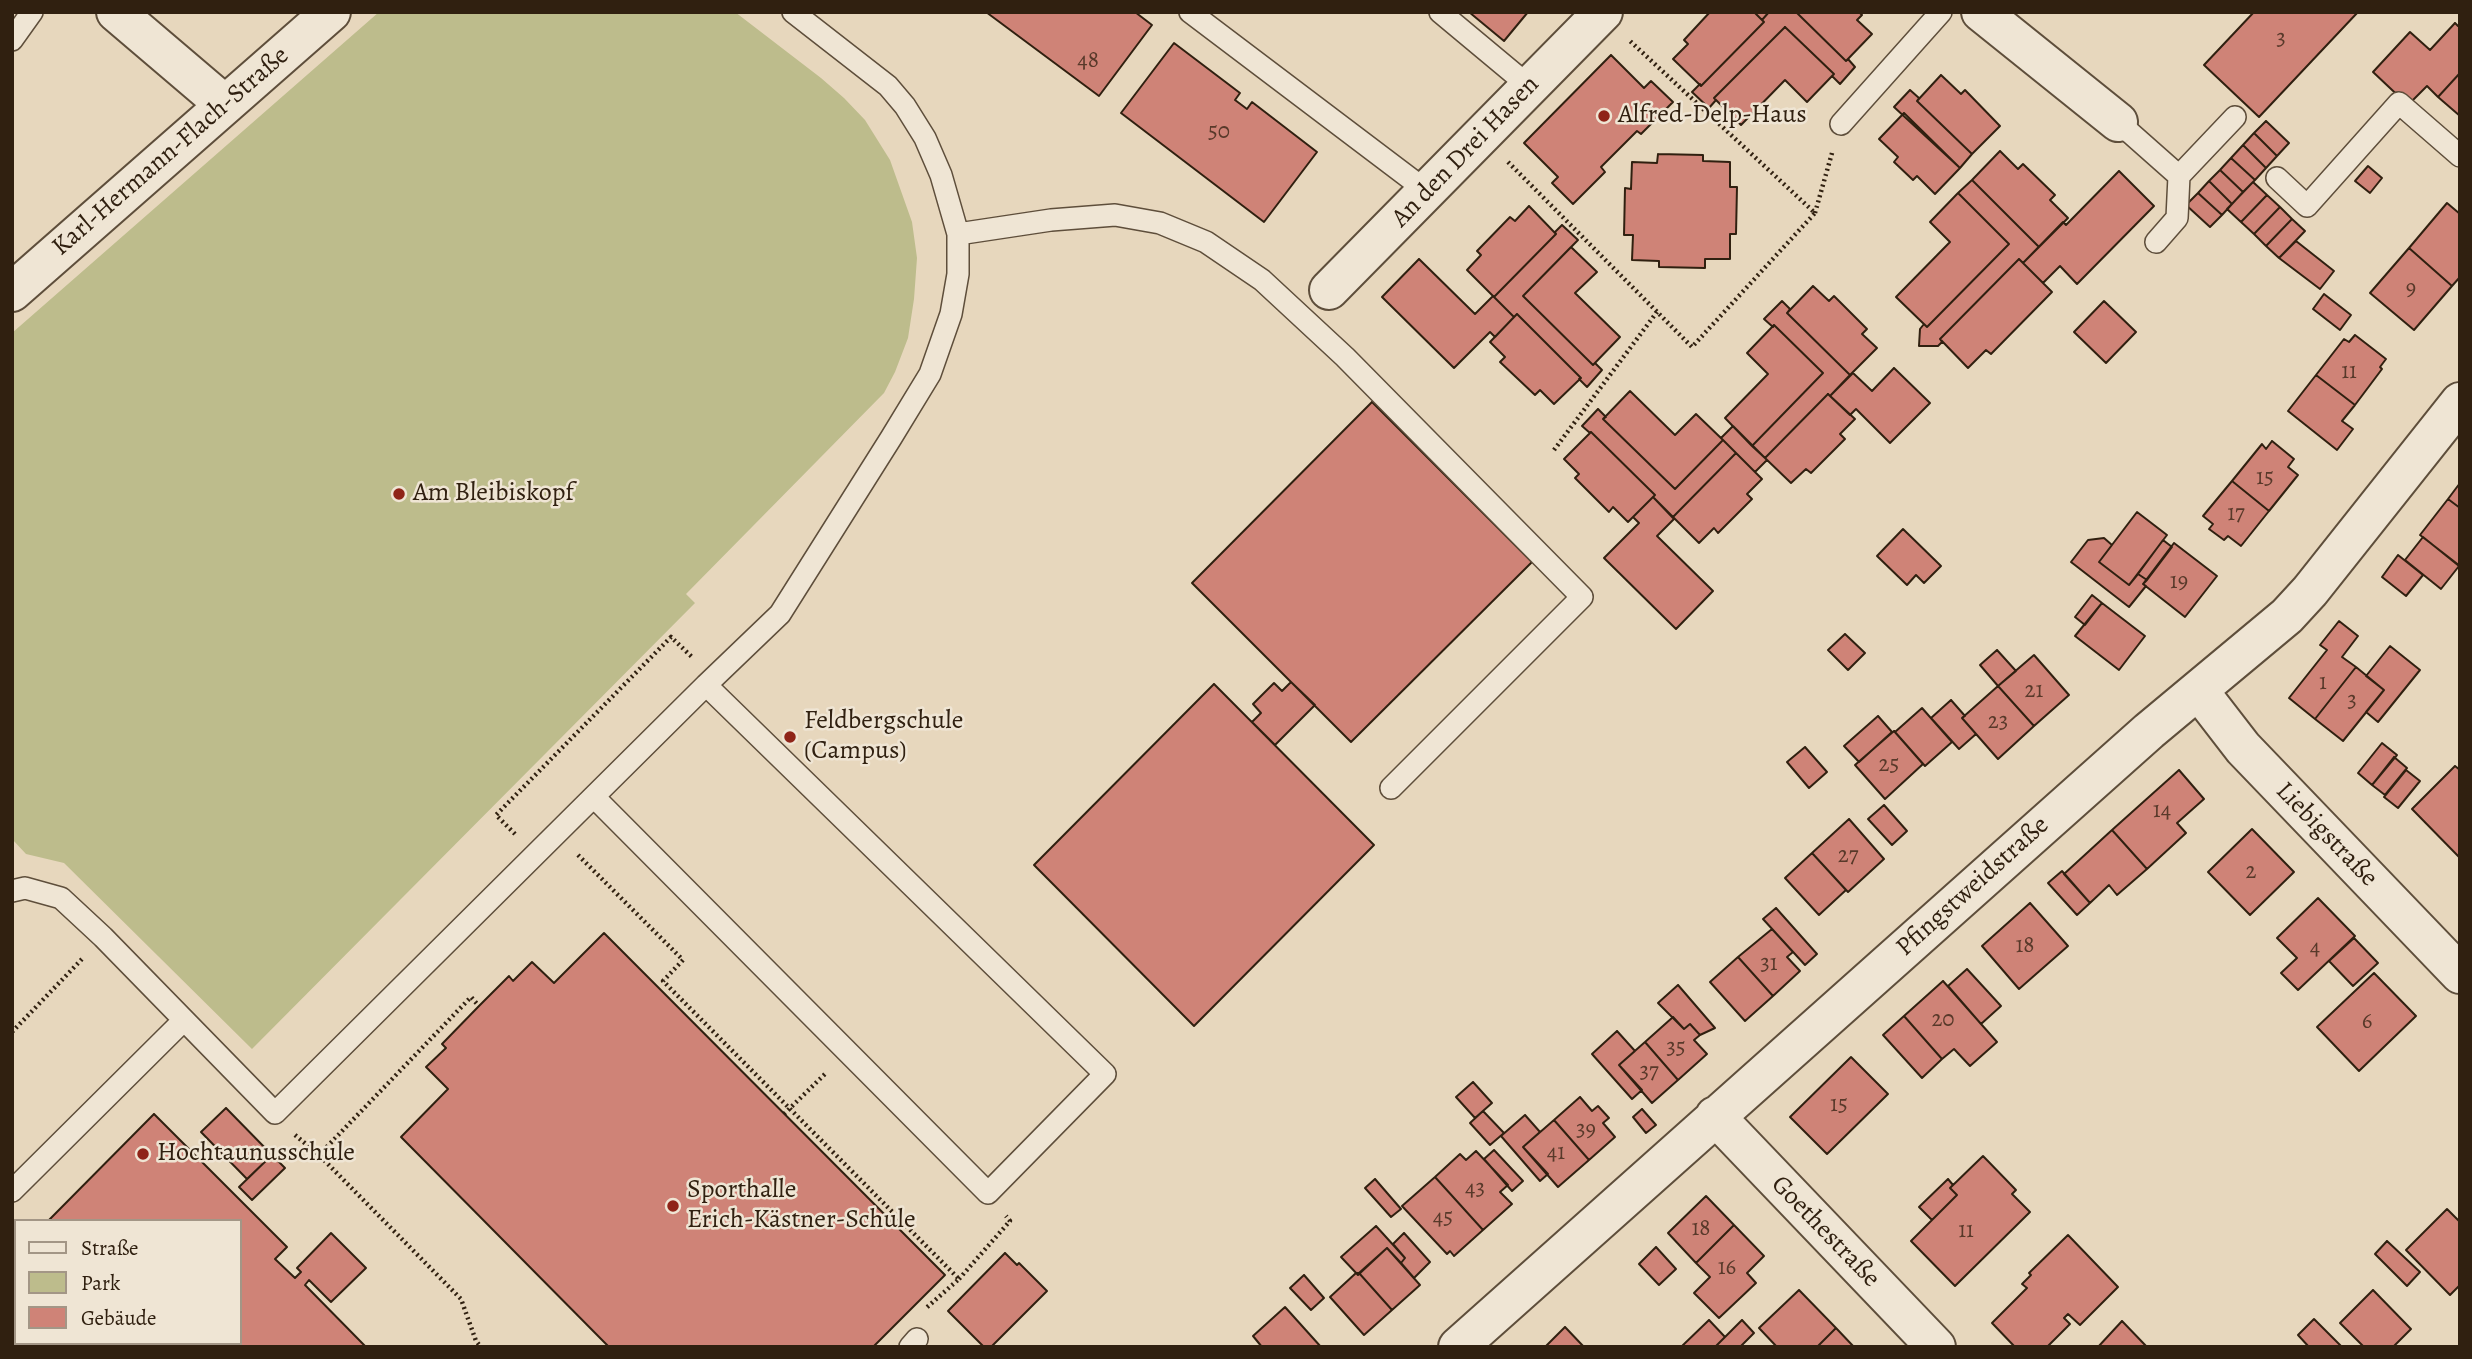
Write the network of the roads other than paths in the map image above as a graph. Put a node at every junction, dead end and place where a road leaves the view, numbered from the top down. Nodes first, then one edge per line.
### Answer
1 (32, 12) edge
2 (116, 12) edge
3 (331, 12) edge
4 (793, 12) edge
5 (1190, 12) edge
6 (1440, 12) edge
7 (1941, 12) edge
8 (1981, 12) edge
9 (1602, 13) edge
10 (12, 40) edge
11 (1530, 87) junction
12 (224, 104) junction
13 (2235, 117) dead end
14 (2118, 122) joint
15 (1841, 124) road end
16 (2460, 156) edge
17 (2179, 176) junction
18 (2277, 178) dead end
19 (1428, 192) junction
20 (958, 234) junction
21 (2156, 242) dead end
22 (1329, 290) dead end
23 (12, 292) edge
24 (2460, 402) edge
25 (710, 681) junction
26 (2199, 691) junction
27 (1391, 788) dead end
28 (594, 797) junction
29 (12, 891) edge
30 (2460, 974) edge
31 (183, 1021) junction
32 (1715, 1116) junction
33 (12, 1191) edge
34 (1458, 1347) edge
35 (1936, 1347) edge

1 - 10 lane
2 - 12 street
3 - 12 street, Karl-Hermann-Flach-Straße
4 - 20 lane
5 - 19 lane
6 - 11 lane
7 - 15 lane
8 - 14 street
9 - 11 street, An den Drei Hasen
11 - 19 street, An den Drei Hasen
12 - 23 street, Karl-Hermann-Flach-Straße
13 - 17 lane
14 - 17 lane
16 - 18 lane
17 - 21 lane
19 - 22 street, An den Drei Hasen
20 - 25 lane
20 - 27 lane
24 - 26 street, Pfingstweidstraße
25 - 28 lane
25 - 28 lane
26 - 30 street, Liebigstraße
26 - 32 street, Pfingstweidstraße
28 - 31 lane
29 - 31 lane
31 - 33 lane
32 - 34 street, Pfingstweidstraße
32 - 35 street, Goethestraße

